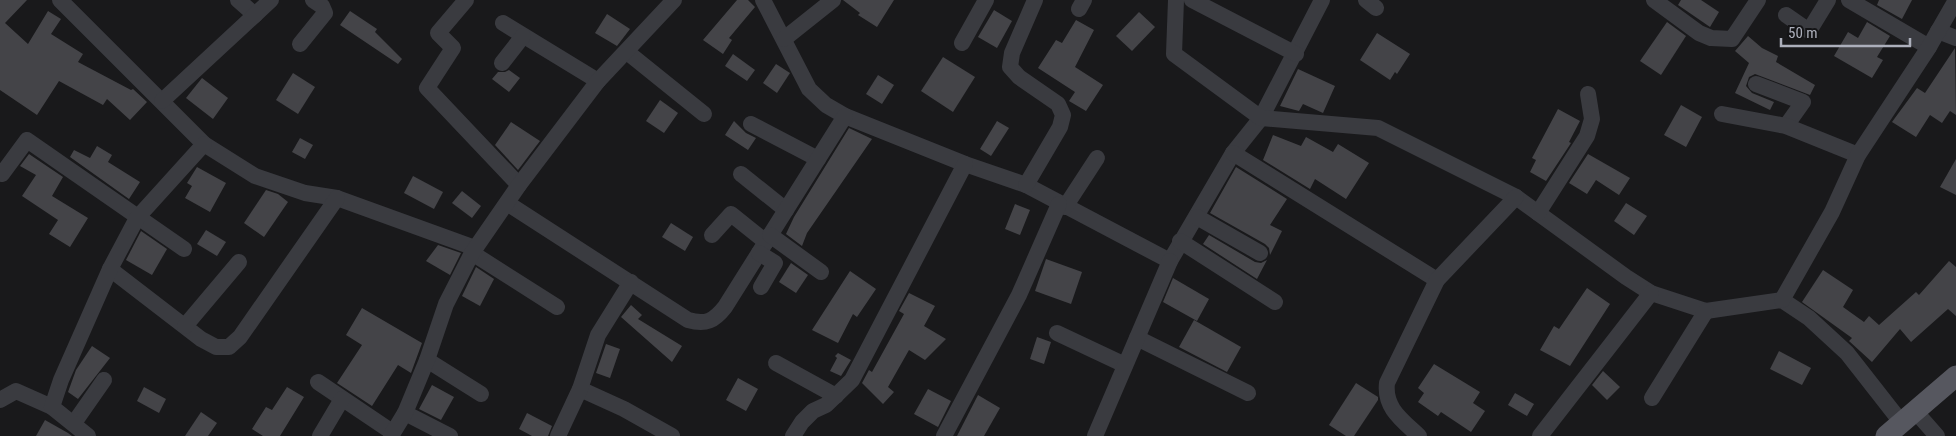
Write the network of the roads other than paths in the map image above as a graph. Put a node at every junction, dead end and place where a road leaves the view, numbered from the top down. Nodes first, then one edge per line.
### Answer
1 (60, 0) edge
2 (238, 0) edge
3 (270, 0) edge
4 (313, 0) edge
5 (466, 0) edge
6 (762, 0) edge
7 (833, 0) edge
8 (986, 0) edge
9 (1035, 0) edge
10 (1176, 0) edge
11 (1192, 0) edge
12 (1322, 0) edge
13 (1654, 0) edge
14 (1758, 0) edge
15 (1828, 0) edge
16 (1849, 0) edge
17 (1956, 0) edge
18 (668, 2) edge
19 (1786, 14) dead end
20 (255, 15) junction
21 (503, 23) dead end
22 (1938, 32) junction
23 (523, 36) junction
24 (1956, 38) edge
25 (784, 39) junction
26 (962, 43) dead end
27 (300, 44) dead end
28 (1929, 47) junction
29 (627, 52) junction
30 (1296, 54) junction
31 (502, 63) dead end
32 (598, 81) junction
33 (1756, 84) dead end
34 (1588, 94) dead end
35 (162, 101) junction
36 (704, 114) dead end
37 (1722, 114) dead end
38 (845, 116) junction
39 (1261, 118) junction
40 (751, 124) dead end
41 (1786, 126) junction
42 (204, 144) junction
43 (1232, 153) junction
44 (1858, 154) junction
45 (1097, 158) dead end
46 (818, 159) junction
47 (965, 164) junction
48 (0, 173) edge
49 (741, 174) dead end
50 (519, 185) junction
51 (1026, 185) junction
52 (1516, 197) junction
53 (337, 198) junction
54 (507, 203) junction
55 (1062, 205) junction
56 (786, 210) junction
57 (1538, 213) junction
58 (1197, 217) junction
59 (137, 218) junction
60 (712, 235) dead end
61 (1180, 242) junction
62 (765, 243) junction
63 (184, 250) dead end
64 (474, 251) junction
65 (1260, 253) dead end
66 (1170, 261) junction
67 (239, 262) dead end
68 (110, 268) junction
69 (821, 272) dead end
70 (1437, 280) junction
71 (631, 282) junction
72 (761, 287) dead end
73 (1651, 293) junction
74 (1782, 300) junction
75 (1275, 302) dead end
76 (556, 307) dead end
77 (1706, 311) junction
78 (185, 326) junction
79 (1057, 333) dead end
80 (1137, 338) junction
81 (427, 360) junction
82 (776, 363) dead end
83 (1125, 365) junction
84 (1956, 376) edge
85 (104, 380) dead end
86 (318, 382) dead end
87 (580, 389) junction
88 (1248, 393) dead end
89 (481, 394) dead end
90 (836, 396) junction
91 (1652, 398) dead end
92 (342, 399) junction
93 (0, 400) edge
94 (52, 407) junction
95 (405, 413) junction
96 (1900, 423) edge
97 (78, 431) edge
98 (392, 434) edge
99 (320, 436) edge
100 (450, 436) edge
101 (558, 436) edge
102 (672, 436) edge
103 (793, 436) edge
104 (944, 436) edge
105 (1095, 436) edge
106 (1419, 436) edge
107 (1540, 436) edge
108 (1938, 436) edge

1 - 35 street
2 - 20 street
3 - 20 street
4 - 27 street
5 - 50 street
6 - 25 street
7 - 25 street
8 - 26 street
9 - 51 street
10 - 39 street
11 - 30 street
12 - 30 street
13 - 14 street
15 - 19 street
16 - 28 street
17 - 22 street
18 - 29 street
20 - 35 street
21 - 23 street
22 - 24 street
22 - 28 street
23 - 31 street
23 - 32 street
25 - 38 street
28 - 44 street
29 - 32 street
29 - 36 street
30 - 39 street
32 - 50 street
33 - 41 street
34 - 57 street
35 - 42 street
37 - 41 street
38 - 46 street
38 - 47 street
39 - 43 street
39 - 52 street
40 - 46 street
41 - 44 street
42 - 53 street
42 - 59 street
43 - 58 street
43 - 70 street
44 - 74 street
45 - 55 street
46 - 56 street
47 - 51 street
47 - 90 street
48 - 59 street
49 - 56 street
50 - 54 street
51 - 55 street
52 - 57 street
52 - 70 street
53 - 64 street
53 - 78 street
54 - 64 street
54 - 71 street
55 - 66 street
55 - 104 street
56 - 62 street
57 - 73 street
58 - 61 street
58 - 65 street
59 - 63 street
59 - 68 street
60 - 62 street
61 - 66 street
61 - 75 street
62 - 69 street
62 - 71 street
62 - 72 street
64 - 76 street
64 - 81 street
66 - 80 street
67 - 78 street
68 - 78 street
68 - 94 street
70 - 106 street
71 - 87 street
73 - 77 street
73 - 107 street
74 - 77 street
74 - 96 street
77 - 91 street
79 - 83 street
80 - 83 street
80 - 88 street
81 - 89 street
81 - 95 street
82 - 90 street
83 - 105 street
84 - 96 main road
85 - 97 street
86 - 92 street
87 - 101 street
87 - 102 street
90 - 103 street
92 - 98 street
92 - 99 street
93 - 94 street
94 - 97 street
95 - 98 street
95 - 100 street
96 - 108 street

